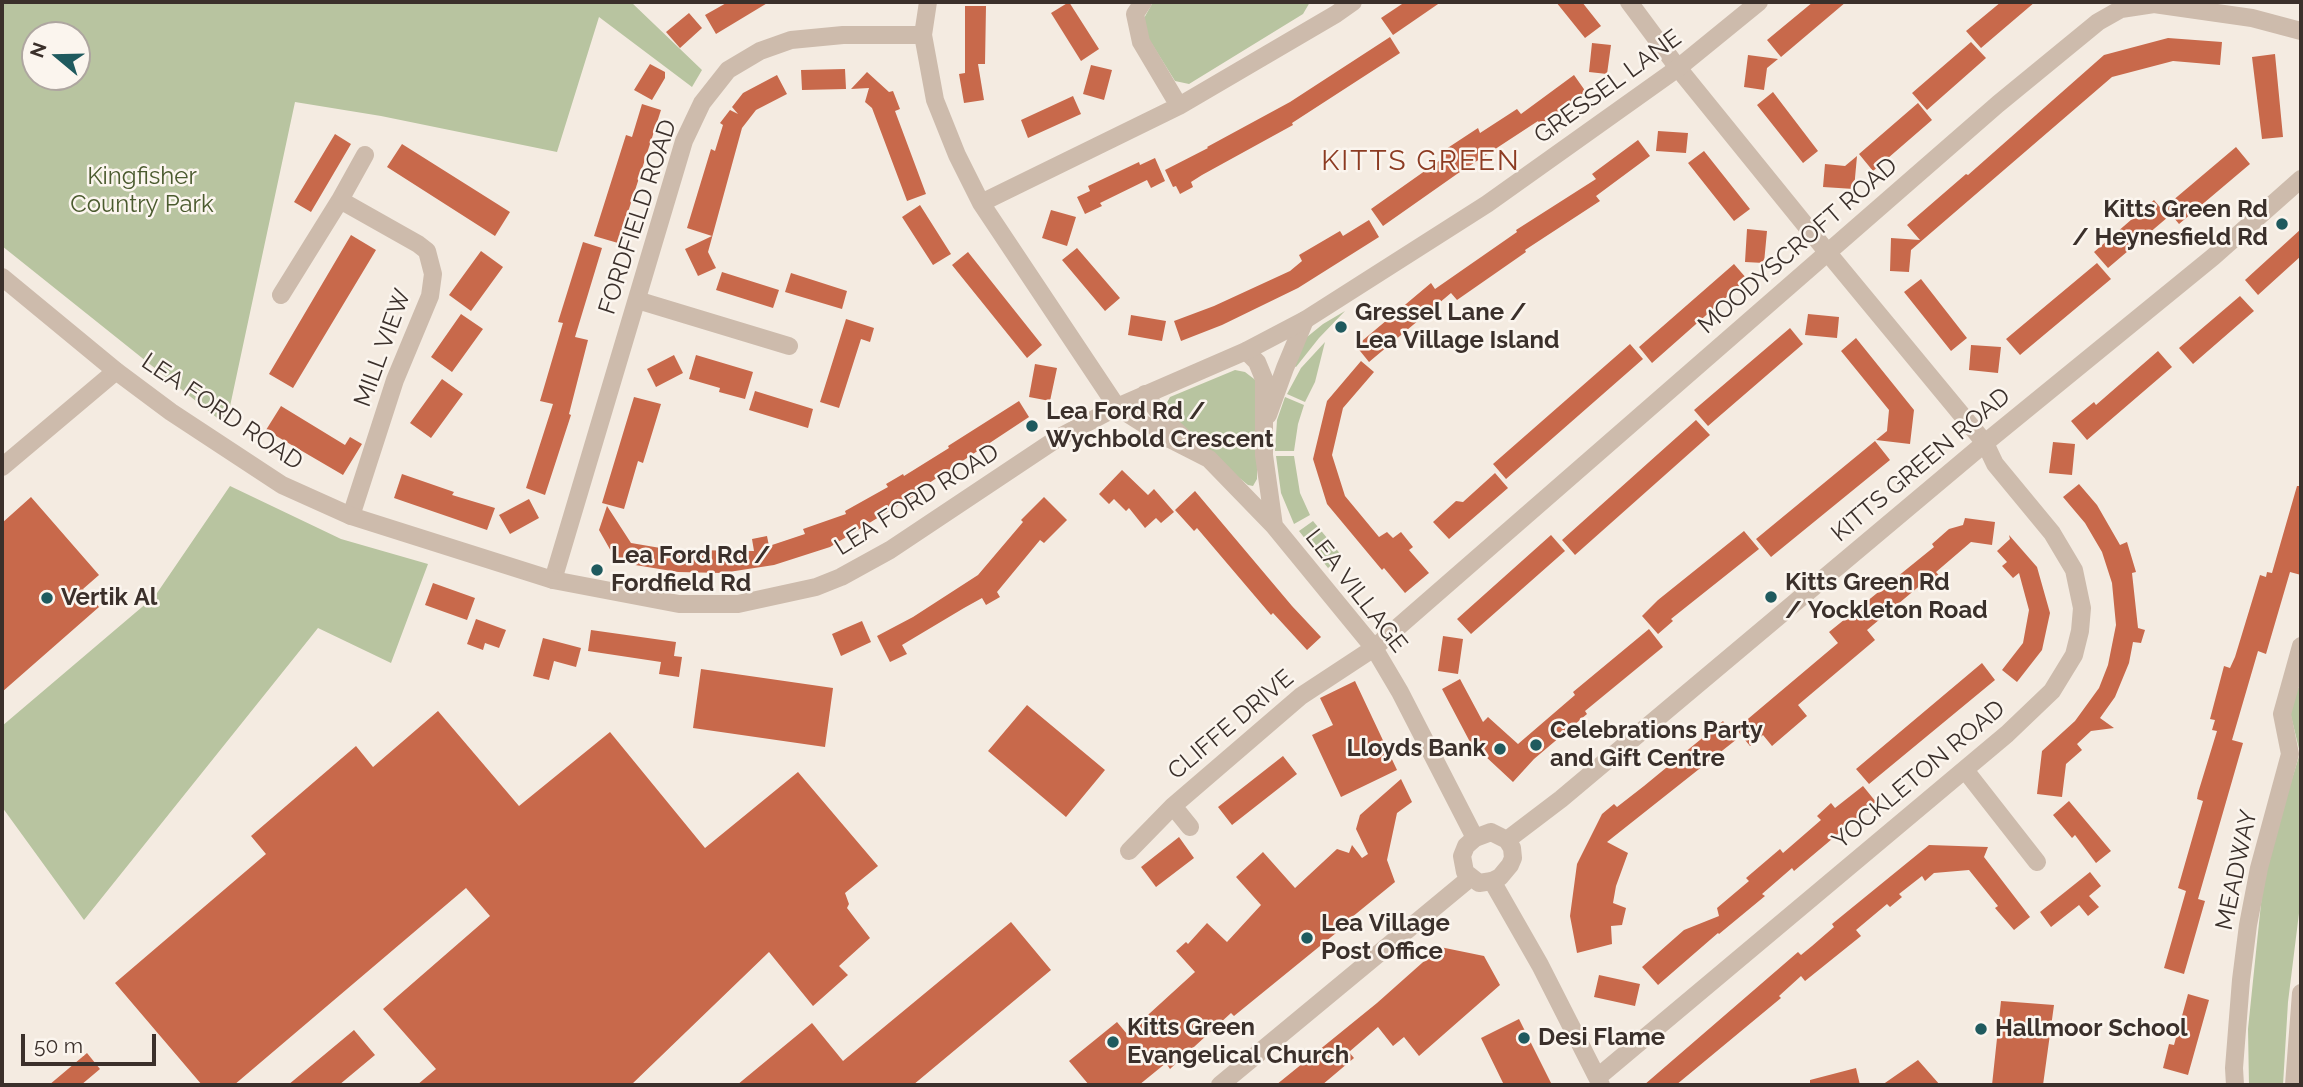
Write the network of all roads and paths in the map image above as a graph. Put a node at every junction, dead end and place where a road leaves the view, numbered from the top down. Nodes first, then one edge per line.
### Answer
1 (928, 2) edge
2 (1143, 2) edge
3 (1353, 2) edge
4 (1629, 2) edge
5 (1759, 2) edge
6 (1333, 8) edge
7 (2301, 31) edge
8 (923, 35) junction
9 (1678, 68) junction
10 (1179, 106) junction
11 (365, 156) dead end
12 (2301, 179) edge
13 (340, 200) junction
14 (981, 203) junction
15 (1828, 253) junction
16 (2, 277) edge
17 (281, 295) dead end
18 (637, 300) junction
19 (1305, 320) junction
20 (789, 346) dead end
21 (1245, 351) junction
22 (116, 371) junction
23 (1145, 394) junction
24 (1117, 407) junction
25 (1263, 429) junction
26 (1984, 443) junction
27 (1209, 459) junction
28 (2, 467) edge
29 (351, 516) junction
30 (1274, 526) junction
31 (553, 580) junction
32 (2301, 646) edge
33 (1374, 648) junction
34 (2298, 671) edge
35 (1965, 770) junction
36 (1173, 806) junction
37 (1190, 827) dead end
38 (1475, 838) junction
39 (1507, 840) junction
40 (1129, 850) dead end
41 (2037, 862) dead end
42 (1470, 878) junction
43 (1492, 881) junction
44 (2301, 993) edge
45 (1600, 1081) edge
46 (1220, 1085) edge
47 (2235, 1085) edge
48 (2294, 1085) edge

1 - 8 street
2 - 10 street
3 - 6 street
4 - 9 street, YOCKLETON ROAD
5 - 9 street, GRESSEL LANE
6 - 10 street
7 - 15 street, MOODYSCROFT ROAD
8 - 14 street
8 - 18 street, FORDFIELD ROAD
9 - 15 street, YOCKLETON ROAD
9 - 19 street, GRESSEL LANE
10 - 14 street
11 - 13 street
12 - 26 street, KITTS GREEN ROAD
13 - 17 street
13 - 29 street, MILL VIEW
14 - 24 street
15 - 26 street, YOCKLETON ROAD
15 - 33 street, MOODYSCROFT ROAD
16 - 22 street, LEA FORD ROAD
18 - 20 street
18 - 31 street, FORDFIELD ROAD
19 - 21 street, LEA FORD ROAD
19 - 25 street, LEA VILLAGE
21 - 23 street, LEA FORD ROAD
21 - 25 street, LEA VILLAGE
22 - 28 street, LEA FORD ROAD
22 - 29 street, LEA FORD ROAD
23 - 24 street, LEA FORD ROAD
23 - 27 street
24 - 27 street, LEA VILLAGE
24 - 31 street, LEA FORD ROAD
25 - 30 street, LEA VILLAGE
26 - 35 street, YOCKLETON ROAD
26 - 39 street, KITTS GREEN ROAD
27 - 30 street, LEA VILLAGE
29 - 31 street, LEA FORD ROAD
30 - 33 street, LEA VILLAGE
32 - 34 street, MEADWAY
33 - 36 street, CLIFFE DRIVE
33 - 38 street, LEA VILLAGE
34 - 47 street, MEADWAY
35 - 41 street
35 - 45 street, YOCKLETON ROAD
36 - 37 street
36 - 40 street, CLIFFE DRIVE
38 - 39 street
38 - 42 street
39 - 43 street
42 - 43 street
42 - 46 street
43 - 45 street
44 - 48 street

